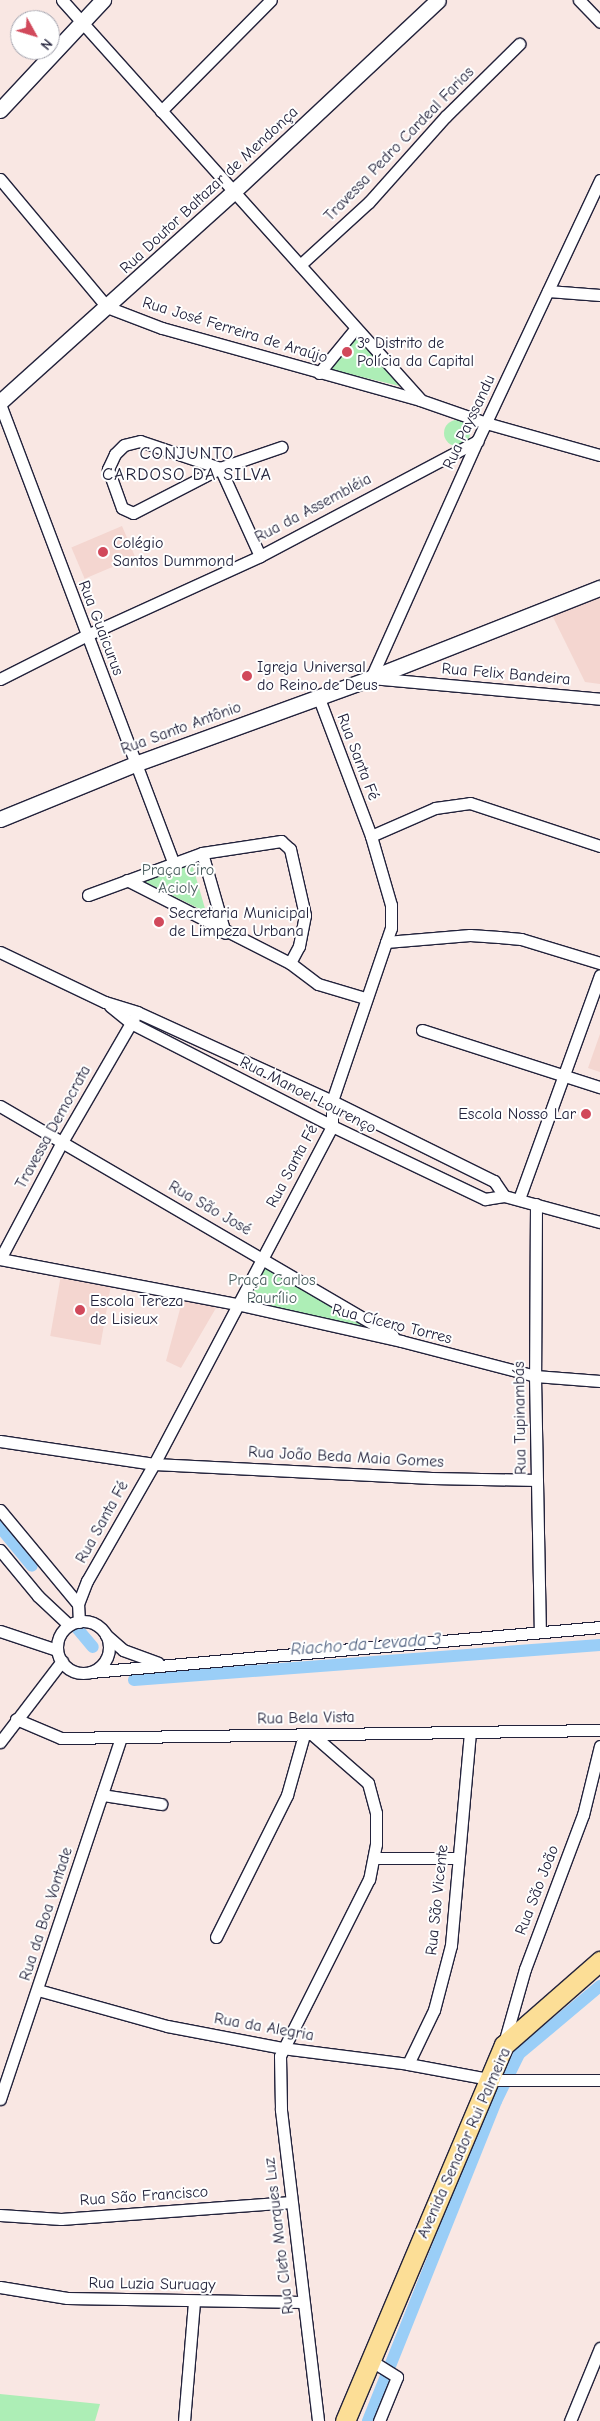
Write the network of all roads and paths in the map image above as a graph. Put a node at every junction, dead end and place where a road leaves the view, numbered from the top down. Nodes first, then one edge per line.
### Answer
1 (62, 0) edge
2 (103, 0) edge
3 (271, 0) edge
4 (438, 0) edge
5 (579, 0) edge
6 (83, 22) junction
7 (600, 22) edge
8 (519, 44) dead end
9 (0, 110) edge
10 (161, 111) junction
11 (0, 179) edge
12 (600, 180) edge
13 (234, 191) junction
14 (300, 265) junction
15 (548, 291) junction
16 (600, 295) edge
17 (107, 307) junction
18 (355, 329) junction
19 (319, 373) junction
20 (420, 400) junction
21 (0, 403) edge
22 (486, 423) junction
23 (478, 441) junction
24 (281, 447) dead end
25 (600, 455) edge
26 (220, 468) junction
27 (260, 556) junction
28 (600, 588) edge
29 (86, 635) junction
30 (407, 664) junction
31 (371, 678) junction
32 (0, 679) edge
33 (409, 682) junction
34 (318, 696) junction
35 (600, 699) edge
36 (135, 764) junction
37 (0, 819) edge
38 (371, 836) junction
39 (600, 846) edge
40 (202, 853) junction
41 (173, 863) junction
42 (127, 880) junction
43 (88, 895) dead end
44 (225, 933) junction
45 (386, 942) junction
46 (0, 952) edge
47 (290, 963) junction
48 (600, 963) edge
49 (600, 975) edge
50 (365, 998) junction
51 (105, 1002) junction
52 (137, 1012) junction
53 (131, 1023) junction
54 (422, 1030) dead end
55 (564, 1075) junction
56 (600, 1087) edge
57 (332, 1101) junction
58 (0, 1106) edge
59 (332, 1126) junction
60 (62, 1142) junction
61 (504, 1196) junction
62 (520, 1199) junction
63 (536, 1204) junction
64 (600, 1222) edge
65 (263, 1257) junction
66 (0, 1259) edge
67 (236, 1304) junction
68 (401, 1341) junction
69 (535, 1376) junction
70 (600, 1381) edge
71 (0, 1441) edge
72 (154, 1464) junction
73 (537, 1480) junction
74 (0, 1510) edge
75 (0, 1550) edge
76 (78, 1604) junction
77 (74, 1623) junction
78 (600, 1627) edge
79 (0, 1631) edge
80 (540, 1632) junction
81 (106, 1635) junction
82 (58, 1650) junction
83 (62, 1661) junction
84 (162, 1664) junction
85 (91, 1672) junction
86 (16, 1719) junction
87 (600, 1730) edge
88 (470, 1732) junction
89 (309, 1735) junction
90 (120, 1738) junction
91 (0, 1742) edge
92 (600, 1746) edge
93 (102, 1795) junction
94 (161, 1804) dead end
95 (375, 1858) junction
96 (458, 1858) junction
97 (216, 1937) dead end
98 (600, 1961) edge
99 (38, 1990) junction
100 (504, 2045) junction
101 (282, 2048) junction
102 (408, 2064) junction
103 (491, 2079) junction
104 (600, 2080) edge
105 (0, 2099) edge
106 (291, 2202) junction
107 (0, 2215) edge
108 (0, 2287) edge
109 (194, 2301) junction
110 (303, 2302) junction
111 (600, 2348) edge
112 (376, 2364) junction
113 (184, 2421) edge
114 (318, 2421) edge
115 (345, 2421) edge
116 (379, 2421) edge
117 (570, 2421) edge

1 - 6 street
2 - 6 street
3 - 10 street
4 - 13 street, Rua Doutor Baltazar de Mendonça
5 - 7 street
6 - 9 street
6 - 10 street
8 - 14 street, Travessa Pedro Cardeal Farias
10 - 13 street
11 - 17 street, Rua José Ferreira de Araújo
12 - 15 street, Rua Payssandu
13 - 14 street
13 - 17 street, Rua Doutor Baltazar de Mendonça
14 - 18 street
15 - 16 street
15 - 22 street, Rua Payssandu
17 - 19 street, Rua José Ferreira de Araújo
17 - 21 street, Rua Doutor Baltazar de Mendonça
18 - 19 street
18 - 20 street
19 - 20 street, Rua José Ferreira de Araújo
20 - 22 street, Rua José Ferreira de Araújo
21 - 29 street, Rua Guaicurus
22 - 23 street, Rua Payssandu
22 - 25 street, Rua José Ferreira de Araújo
23 - 27 street, Rua da Assembléia
23 - 31 street, Rua Payssandu
24 - 26 street
26 - 26 street
26 - 27 street
27 - 29 street, Rua da Assembléia
28 - 30 street, Rua Santo Antônio
29 - 32 street, Rua da Assembléia
29 - 36 street, Rua Guaicurus
30 - 31 street, Rua Santo Antônio
30 - 33 street
31 - 33 street, Rua Felix Bandeira
31 - 34 street, Rua Santo Antônio
33 - 35 street, Rua Felix Bandeira
34 - 36 street, Rua Santo Antônio
34 - 38 street, Rua Santa Fé
36 - 37 street, Rua Santo Antônio
36 - 41 street, Rua Guaicurus
38 - 39 street
38 - 45 street, Rua Santa Fé
40 - 41 street
40 - 44 street
40 - 47 street
41 - 42 street
42 - 43 street
42 - 44 street
44 - 47 street
45 - 48 street
45 - 50 street, Rua Santa Fé
46 - 51 street, Rua Manoel Lourenço
47 - 50 street
49 - 55 street
50 - 57 street, Rua Santa Fé
51 - 52 street, Rua Manoel Lourenço
51 - 53 street, Rua Manoel Lourenço
52 - 53 street, Travessa Democrata
52 - 57 street, Rua Manoel Lourenço
53 - 59 street, Rua Manoel Lourenço
53 - 60 street, Travessa Democrata
54 - 55 street
55 - 56 street
55 - 62 street
57 - 59 street, Rua Santa Fé
57 - 61 street, Rua Manoel Lourenço
58 - 60 street, Rua São José
59 - 61 street, Rua Manoel Lourenço
59 - 65 street, Rua Santa Fé
60 - 65 street, Rua São José
60 - 66 street, Travessa Democrata
61 - 62 street, Rua Manoel Lourenço
62 - 63 street, Rua Manoel Lourenço
63 - 64 street, Rua Manoel Lourenço
63 - 69 street, Rua Tupinambás
65 - 67 street, Rua Santa Fé
65 - 68 street, Rua São José
66 - 67 street, Rua Cícero Torres
67 - 68 street, Rua Cícero Torres
67 - 72 street, Rua Santa Fé
68 - 69 street, Rua Cícero Torres
69 - 70 street, Rua Cícero Torres
69 - 73 street, Rua Tupinambás
71 - 72 street, Rua João Beda Maia Gomes
72 - 73 street, Rua João Beda Maia Gomes
72 - 76 street, Rua Santa Fé
73 - 80 street, Rua Tupinambás
74 - 76 street
75 - 77 street
76 - 77 street
77 - 81 street
77 - 82 street
78 - 80 street
79 - 82 street
80 - 84 street
81 - 84 street
81 - 85 street
82 - 83 street
83 - 85 street
83 - 86 street
84 - 85 street
86 - 90 street, Rua Bela Vista
86 - 91 street
87 - 88 street, Rua Bela Vista
88 - 89 street, Rua Bela Vista
88 - 96 street, Rua São Vicente
89 - 90 street, Rua Bela Vista
89 - 95 street
89 - 97 street
90 - 93 street, Rua da Boa Vontade
92 - 100 street, Rua São João
93 - 94 street
93 - 99 street, Rua da Boa Vontade
95 - 96 street
95 - 101 street
96 - 102 street, Rua São Vicente
98 - 100 main road, Avenida Senador Rui Palmeira
99 - 101 street, Rua da Alegria
99 - 105 street, Rua da Boa Vontade
100 - 103 main road, Avenida Senador Rui Palmeira
101 - 102 street, Rua da Alegria
101 - 106 street, Rua Cleto Marques Luz
102 - 103 street, Rua da Alegria
103 - 104 street, Rua da Alegria
103 - 112 main road, Avenida Senador Rui Palmeira
106 - 107 street, Rua São Francisco
106 - 110 street, Rua Cleto Marques Luz
108 - 109 street, Rua Luzia Suruagy
109 - 110 street, Rua Luzia Suruagy
109 - 113 street
110 - 114 street, Rua Cleto Marques Luz
111 - 117 street
112 - 115 main road, Avenida Senador Rui Palmeira
112 - 116 street

